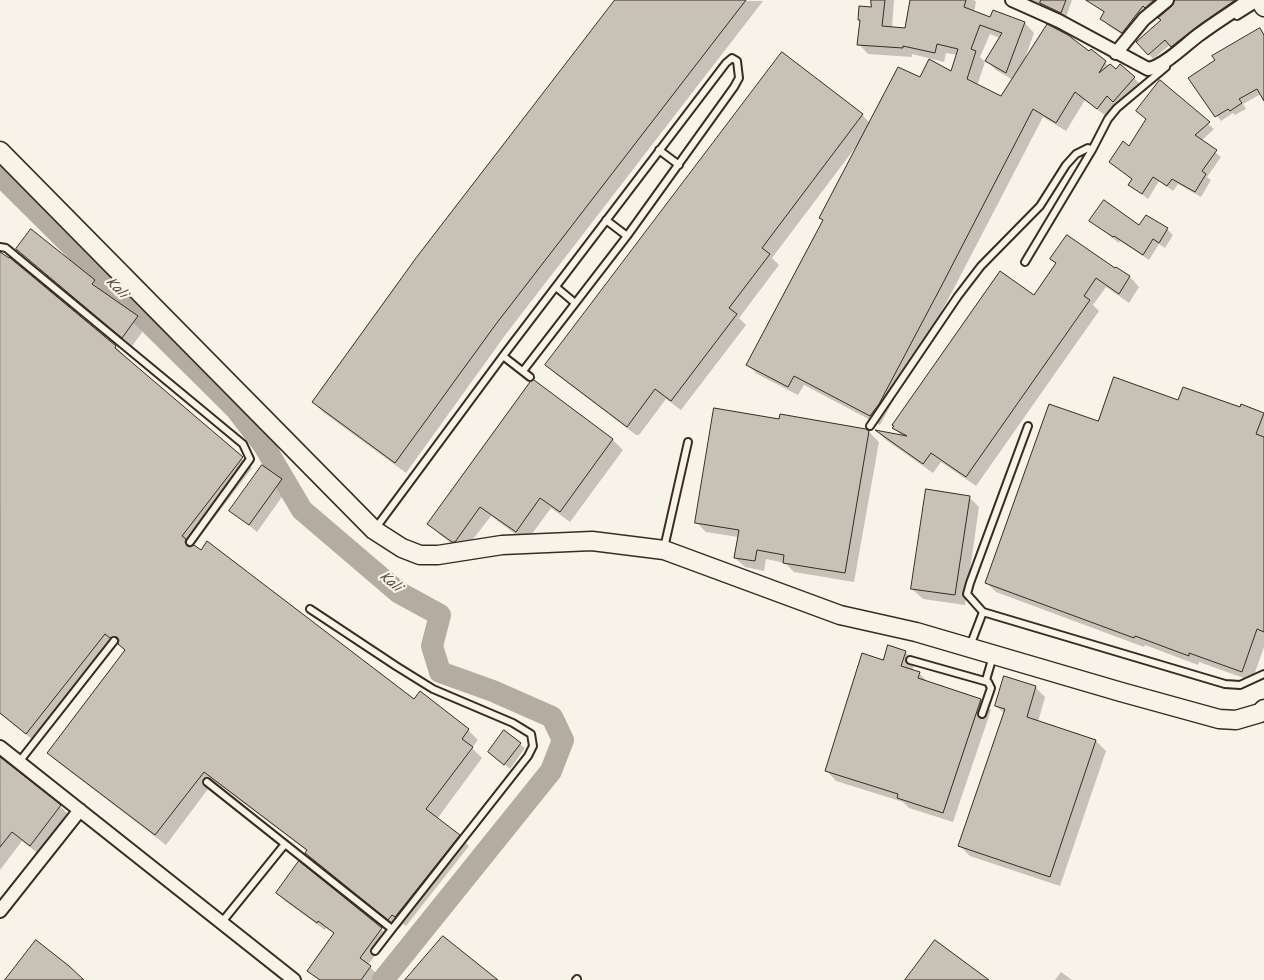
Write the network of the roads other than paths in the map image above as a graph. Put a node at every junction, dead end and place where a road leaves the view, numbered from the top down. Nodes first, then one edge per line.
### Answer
1 (1012, 0) edge
2 (1167, 0) edge
3 (1259, 2) edge
4 (1116, 53) junction
5 (659, 150) junction
6 (1092, 150) junction
7 (0, 151) edge
8 (679, 165) junction
9 (606, 220) junction
10 (627, 236) junction
11 (0, 247) edge
12 (1025, 262) dead end
13 (556, 287) junction
14 (575, 303) junction
15 (503, 356) junction
16 (523, 371) junction
17 (530, 377) dead end
18 (870, 426) dead end
19 (1028, 426) dead end
20 (688, 442) dead end
21 (374, 530) junction
22 (190, 542) dead end
23 (664, 550) junction
24 (310, 608) dead end
25 (983, 612) junction
26 (114, 641) dead end
27 (970, 647) junction
28 (994, 654) junction
29 (910, 660) dead end
30 (1264, 674) edge
31 (986, 680) junction
32 (1264, 710) edge
33 (982, 714) dead end
34 (0, 747) edge
35 (19, 762) junction
36 (207, 782) dead end
37 (80, 810) junction
38 (285, 844) junction
39 (0, 911) edge
40 (222, 922) junction
41 (392, 928) junction
42 (375, 951) dead end
43 (294, 980) edge

1 - 4 street
2 - 4 street
3 - 4 street
3 - 6 lane
5 - 8 lane
5 - 8 lane
5 - 9 lane
6 - 12 lane
6 - 18 lane
7 - 21 street
8 - 10 lane
9 - 10 lane
9 - 13 lane
10 - 14 lane
11 - 22 lane
13 - 14 lane
13 - 15 lane
14 - 16 lane
15 - 16 lane
15 - 21 lane
16 - 17 lane
19 - 25 lane
20 - 23 lane
21 - 23 street
23 - 27 street
24 - 41 lane
25 - 27 lane
25 - 30 lane
26 - 35 lane
27 - 28 street
28 - 31 lane
28 - 32 street
29 - 31 lane
31 - 33 lane
34 - 35 street
35 - 37 street
36 - 38 lane
37 - 39 street
37 - 40 street
38 - 40 lane
38 - 41 lane
40 - 43 street
41 - 42 lane

